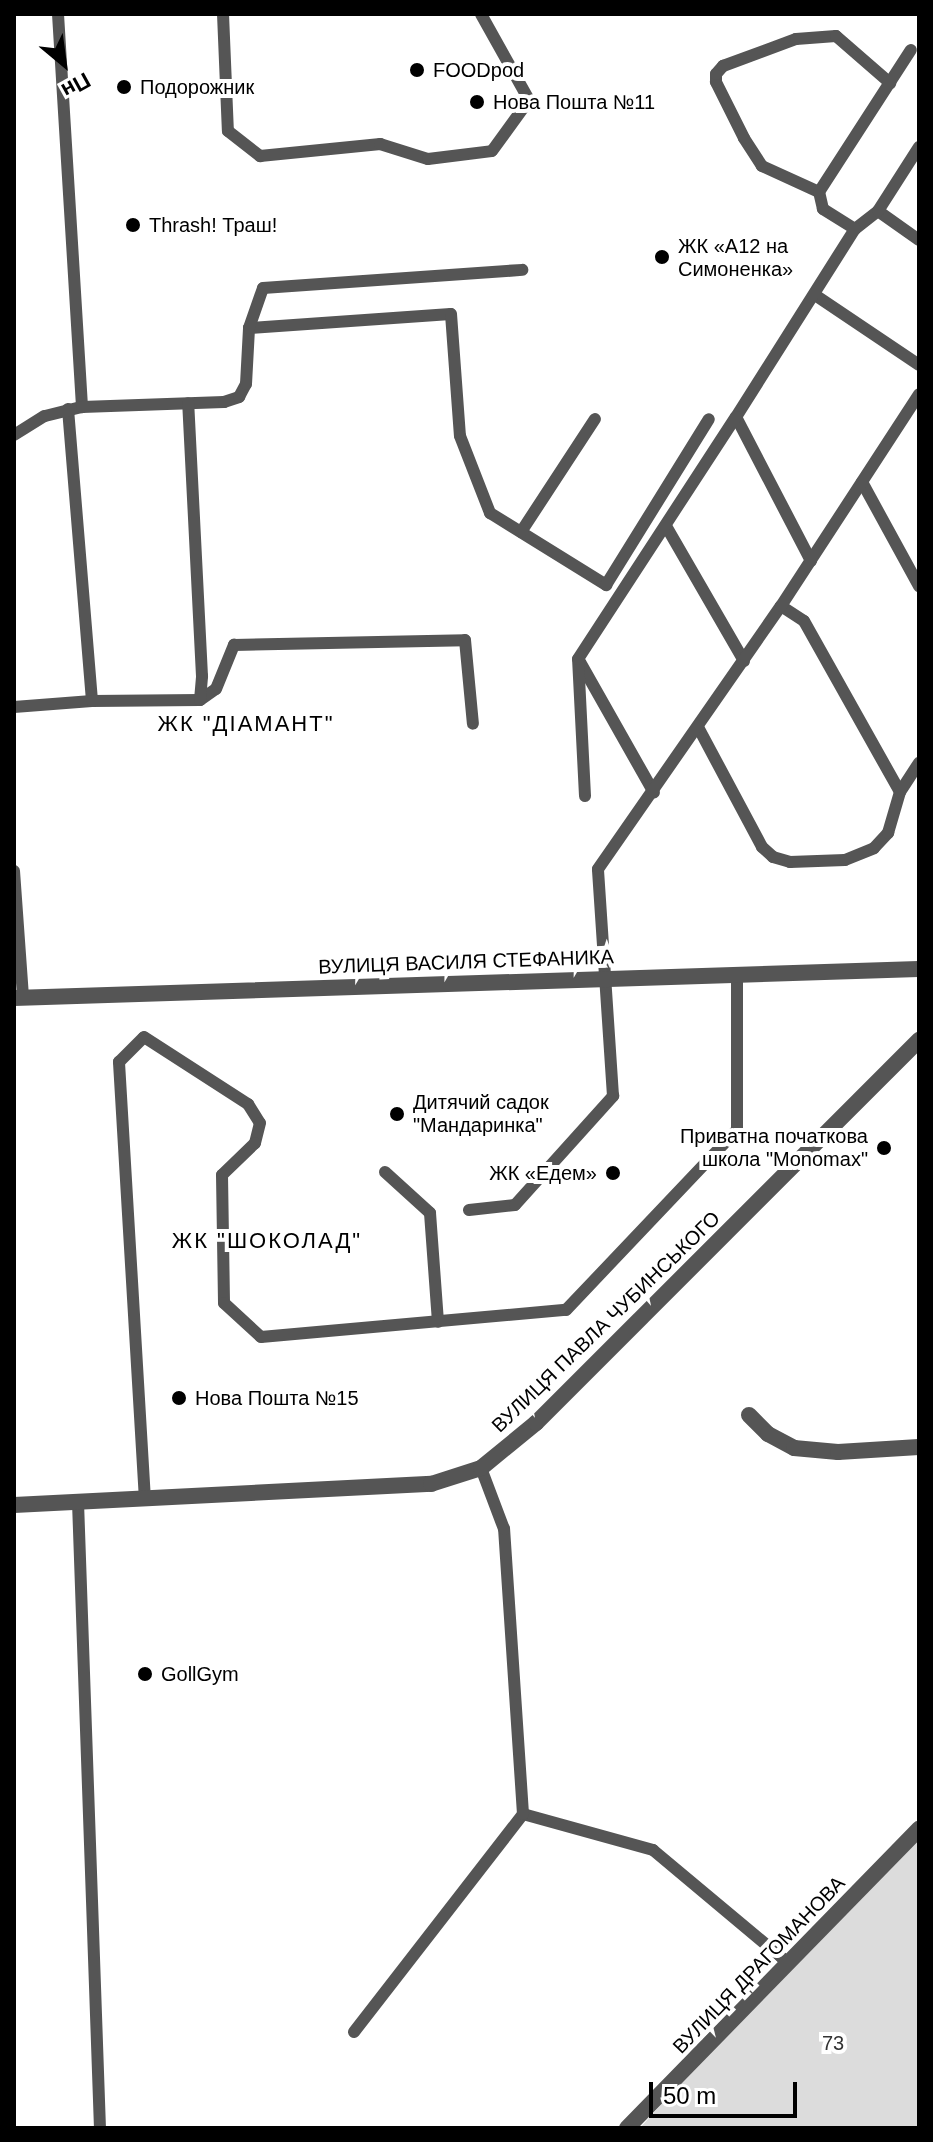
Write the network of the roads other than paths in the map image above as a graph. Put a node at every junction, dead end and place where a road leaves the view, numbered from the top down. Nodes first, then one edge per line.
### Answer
1 (58, 14) edge
2 (223, 14) edge
3 (481, 14) edge
4 (911, 50) dead end
5 (890, 83) junction
6 (919, 147) edge
7 (819, 192) junction
8 (878, 211) junction
9 (855, 229) junction
10 (919, 240) edge
11 (522, 270) dead end
12 (815, 295) junction
13 (249, 328) junction
14 (919, 365) edge
15 (919, 394) edge
16 (188, 403) junction
17 (82, 407) junction
18 (68, 409) junction
19 (736, 417) junction
20 (595, 419) dead end
21 (709, 419) dead end
22 (14, 435) edge
23 (862, 482) junction
24 (666, 526) junction
25 (521, 532) junction
26 (811, 561) junction
27 (919, 586) edge
28 (781, 606) junction
29 (578, 659) junction
30 (744, 661) junction
31 (200, 700) junction
32 (92, 701) junction
33 (14, 707) edge
34 (473, 724) dead end
35 (698, 727) junction
36 (919, 763) edge
37 (900, 792) junction
38 (654, 793) junction
39 (585, 796) dead end
40 (14, 871) edge
41 (919, 969) edge
42 (737, 974) junction
43 (606, 978) junction
44 (18, 997) edge
45 (919, 1040) edge
46 (385, 1172) dead end
47 (469, 1210) dead end
48 (438, 1322) junction
49 (749, 1415) dead end
50 (919, 1447) edge
51 (481, 1468) junction
52 (145, 1500) junction
53 (78, 1502) junction
54 (14, 1505) edge
55 (523, 1814) junction
56 (919, 1829) edge
57 (788, 1963) junction
58 (354, 2032) dead end
59 (100, 2128) edge
60 (627, 2128) edge

1 - 17 lane
2 - 3 lane
4 - 5 lane
5 - 7 lane
5 - 7 lane
6 - 8 lane
7 - 9 lane
8 - 9 lane
8 - 10 lane
9 - 12 lane
11 - 13 lane
12 - 14 lane
12 - 19 lane
13 - 16 lane
13 - 25 lane
15 - 23 lane
16 - 17 lane
16 - 31 lane
17 - 18 lane
18 - 22 lane
18 - 32 lane
19 - 24 lane
19 - 26 lane
20 - 25 lane
21 - 25 lane
23 - 26 lane
23 - 27 lane
24 - 29 lane
24 - 30 lane
26 - 28 lane
28 - 30 lane
28 - 37 lane
29 - 38 lane
29 - 39 lane
30 - 35 lane
31 - 32 lane
31 - 34 lane
32 - 33 lane
35 - 37 lane
35 - 38 lane
36 - 37 lane
38 - 43 lane
40 - 44 lane
41 - 42 street, ВУЛИЦЯ ВАСИЛЯ СТЕФАНИКА
42 - 43 street, ВУЛИЦЯ ВАСИЛЯ СТЕФАНИКА
42 - 48 lane
43 - 44 street, ВУЛИЦЯ ВАСИЛЯ СТЕФАНИКА
43 - 47 lane
45 - 51 street, ВУЛИЦЯ ПАВЛА ЧУБИНСЬКОГО
46 - 48 lane
48 - 52 lane
49 - 50 street
51 - 52 street, ВУЛИЦЯ ПАВЛА ЧУБИНСЬКОГО
51 - 55 lane
52 - 53 street, ВУЛИЦЯ ПАВЛА ЧУБИНСЬКОГО
53 - 54 street, ВУЛИЦЯ ПАВЛА ЧУБИНСЬКОГО
53 - 59 lane
55 - 57 lane
55 - 58 lane
56 - 57 street, ВУЛИЦЯ ДРАГОМАНОВА
57 - 60 street, ВУЛИЦЯ ДРАГОМАНОВА

